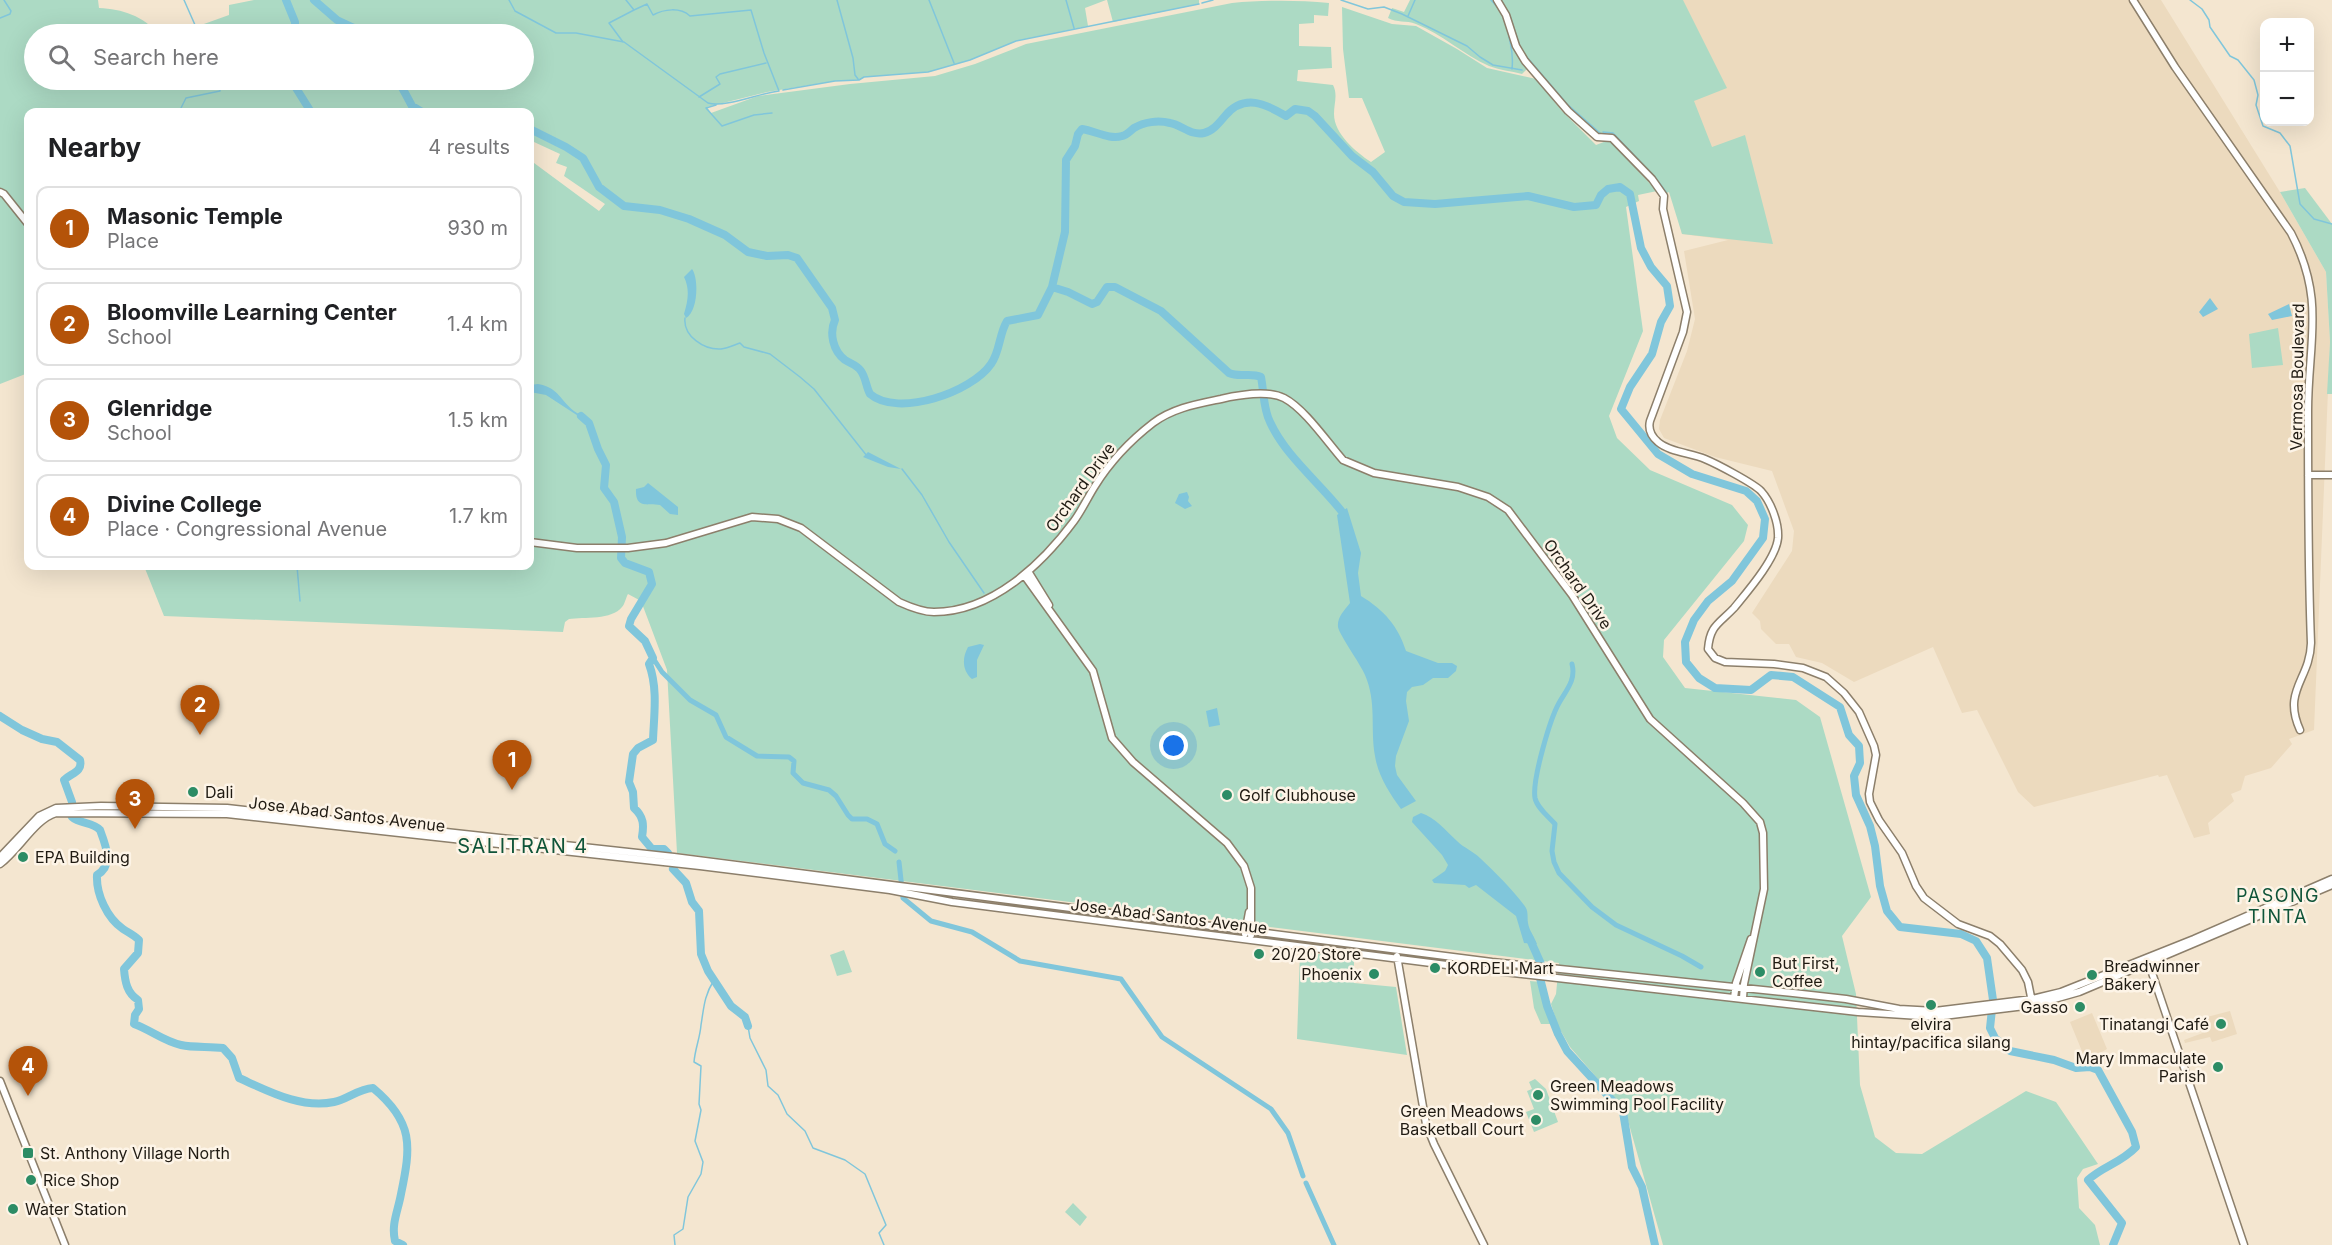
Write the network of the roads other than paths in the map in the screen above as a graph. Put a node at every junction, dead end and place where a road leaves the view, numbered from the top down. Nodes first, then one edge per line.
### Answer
1 (1497, 0) edge
2 (2133, 0) edge
3 (0, 192) edge
4 (24, 219) edge
5 (2308, 475) junction
6 (2332, 476) edge
7 (534, 543) edge
8 (1026, 573) junction
9 (2300, 730) dead end
10 (63, 809) junction
11 (480, 840) junction
12 (0, 857) edge
13 (676, 860) junction
14 (0, 864) edge
15 (2332, 879) edge
16 (2332, 885) edge
17 (1764, 889) junction
18 (1248, 935) junction
19 (1398, 949) junction
20 (1397, 959) junction
21 (2148, 961) junction
22 (1735, 987) junction
23 (1744, 988) junction
24 (1734, 998) junction
25 (1743, 998) junction
26 (2032, 1002) junction
27 (1976, 1010) junction
28 (0, 1081) edge
29 (65, 1245) edge
30 (1484, 1245) edge
31 (2244, 1245) edge

1 - 26 main road
2 - 5 main road, Vermosa Boulevard
3 - 4 main road
5 - 6 main road
5 - 9 main road, Vermosa Boulevard
7 - 8 main road, Orchard Drive
8 - 17 main road, Orchard Drive
8 - 18 main road
10 - 11 main road, Jose Abad Santos Avenue
10 - 12 main road, Jose Abad Santos Avenue
10 - 14 main road, Jose Abad Santos Avenue
11 - 13 main road, Jose Abad Santos Avenue
11 - 13 main road, Jose Abad Santos Avenue
13 - 18 main road, Jose Abad Santos Avenue
15 - 21 main road, Jose Abad Santos Avenue
16 - 21 main road, Jose Abad Santos Avenue
17 - 22 main road, Orchard Drive
17 - 23 main road, Orchard Drive
18 - 19 main road, Jose Abad Santos Avenue
18 - 20 main road, Jose Abad Santos Avenue
19 - 20 main road
19 - 22 main road, Jose Abad Santos Avenue
20 - 24 main road, Jose Abad Santos Avenue
20 - 30 main road
21 - 26 main road, Jose Abad Santos Avenue
21 - 31 main road
22 - 23 main road, Jose Abad Santos Avenue
22 - 24 main road, Orchard Drive
23 - 25 main road, Orchard Drive
23 - 27 main road, Jose Abad Santos Avenue
24 - 25 main road, Jose Abad Santos Avenue
25 - 27 main road, Jose Abad Santos Avenue
26 - 27 main road, Jose Abad Santos Avenue
28 - 29 main road

